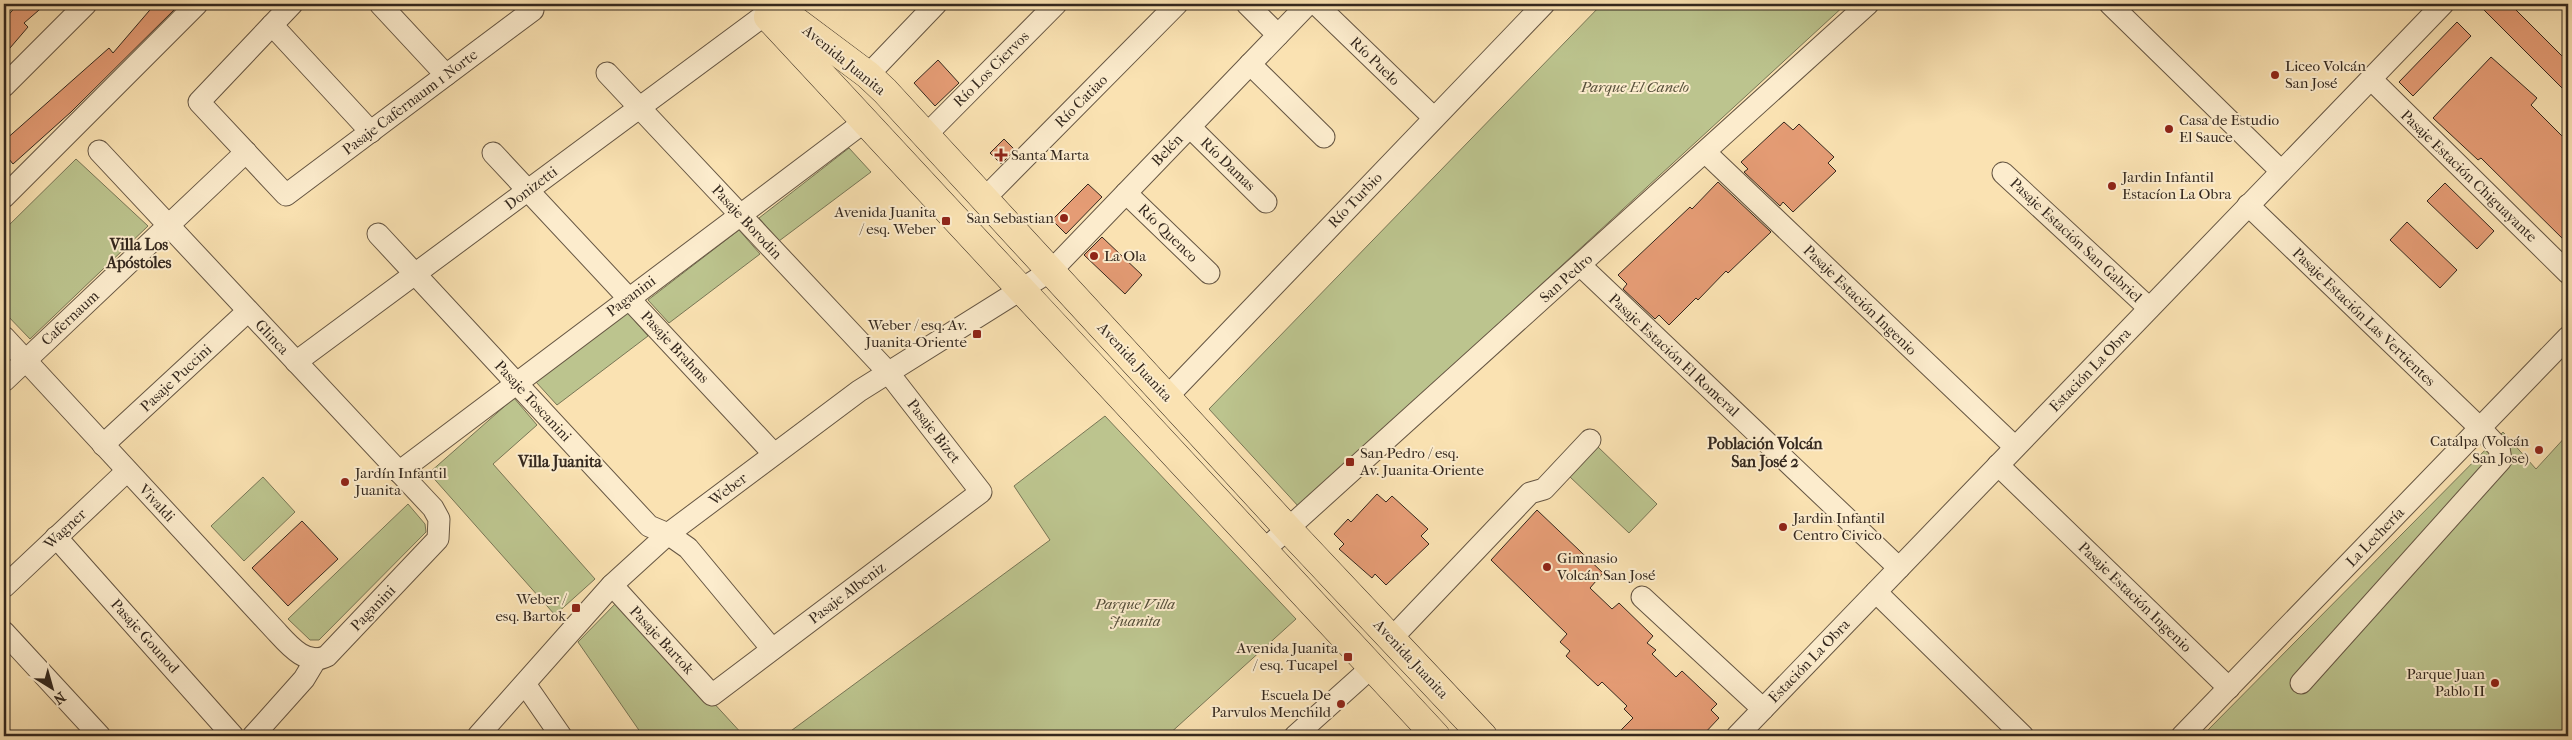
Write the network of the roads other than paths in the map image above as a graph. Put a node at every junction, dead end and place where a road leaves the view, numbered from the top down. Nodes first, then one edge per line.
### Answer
1 (86, 4) edge
2 (197, 4) edge
3 (292, 4) edge
4 (380, 4) edge
5 (936, 4) edge
6 (1056, 4) edge
7 (1177, 4) edge
8 (1247, 4) edge
9 (1308, 4) edge
10 (1316, 4) edge
11 (1544, 4) edge
12 (1868, 4) edge
13 (2110, 4) edge
14 (2439, 5) edge
15 (530, 7) edge
16 (766, 7) edge
17 (272, 25) junction
18 (1278, 35) junction
19 (1250, 64) junction
20 (607, 73) dead end
21 (446, 75) junction
22 (868, 75) junction
23 (2370, 79) junction
24 (4, 86) edge
25 (640, 108) junction
26 (1434, 118) junction
27 (864, 122) junction
28 (1190, 126) junction
29 (371, 132) junction
30 (926, 135) junction
31 (1324, 137) dead end
32 (98, 151) dead end
33 (246, 152) junction
34 (1705, 152) junction
35 (493, 153) dead end
36 (2281, 171) junction
37 (2003, 173) dead end
38 (528, 190) junction
39 (1126, 193) junction
40 (4, 197) edge
41 (984, 198) junction
42 (1266, 202) dead end
43 (2248, 205) junction
44 (740, 214) junction
45 (168, 226) junction
46 (378, 234) dead end
47 (1580, 265) junction
48 (1052, 270) junction
49 (2568, 272) edge
50 (1209, 273) dead end
51 (415, 274) junction
52 (1020, 289) junction
53 (629, 297) junction
54 (2149, 308) junction
55 (248, 311) junction
56 (4, 337) edge
57 (2568, 337) edge
58 (25, 361) junction
59 (296, 362) junction
60 (887, 371) junction
61 (4, 381) edge
62 (516, 383) junction
63 (1167, 397) junction
64 (2480, 428) junction
65 (1590, 440) dead end
66 (103, 445) junction
67 (2015, 448) junction
68 (774, 454) junction
69 (1998, 465) junction
70 (127, 471) junction
71 (399, 472) junction
72 (982, 492) joint
73 (440, 526) joint
74 (1289, 530) junction
75 (668, 534) junction
76 (56, 537) junction
77 (1263, 551) junction
78 (1899, 568) junction
79 (612, 585) junction
80 (4, 587) edge
81 (1876, 592) junction
82 (1642, 597) dead end
83 (4, 632) edge
84 (1391, 638) junction
85 (772, 649) junction
86 (316, 659) junction
87 (1372, 667) junction
88 (2301, 683) dead end
89 (525, 684) junction
90 (2229, 688) junction
91 (712, 695) joint
92 (1763, 709) junction
93 (100, 736) edge
94 (233, 736) edge
95 (253, 736) edge
96 (478, 736) edge
97 (561, 736) edge
98 (1295, 736) edge
99 (1436, 736) edge
100 (1483, 736) edge
101 (1737, 736) edge
102 (2023, 736) edge
103 (2182, 736) edge

1 - 24 street
2 - 40 street
3 - 17 street
4 - 21 street
5 - 22 street
6 - 30 street, Río Los Ciervos
7 - 41 street, Río Catiao
8 - 18 street
9 - 18 street, Belén
10 - 26 street, Río Puelo
11 - 26 street, Río Turbio
12 - 34 street, San Pedro
13 - 36 street
14 - 23 street, Estación La Obra
15 - 21 street, Pasaje Cafernaum 1 Norte
16 - 22 main road, Avenida Juanita
16 - 25 street, Donizetti
16 - 27 main road, Avenida Juanita
17 - 29 street
17 - 33 street
18 - 19 street, Belén
19 - 28 street, Belén
19 - 31 street
20 - 25 street, Pasaje Borodin
21 - 29 street, Pasaje Cafernaum 1 Norte
22 - 30 main road, Avenida Juanita
23 - 36 street, Estación La Obra
23 - 49 street, Pasaje Estación Chiguayante
25 - 38 street, Donizetti
25 - 44 street, Pasaje Borodin
26 - 63 street, Río Turbio
27 - 44 street, Paganini
27 - 52 main road, Avenida Juanita
28 - 39 street, Belén
28 - 42 street, Río Damas
29 - 33 street, Pasaje Cafernaum 1 Norte
30 - 41 main road, Avenida Juanita
32 - 45 street, Glinca
33 - 45 street, Cafernaum
34 - 47 street, San Pedro
34 - 67 street, Pasaje Estación Ingenio
35 - 38 street, Pasaje Brahms
36 - 43 street, Estación La Obra
37 - 54 street, Pasaje Estación San Gabriel
38 - 51 street, Donizetti
38 - 53 street, Pasaje Brahms
39 - 48 street, Belén
39 - 50 street, Río Quenco
41 - 48 main road, Avenida Juanita
43 - 54 street, Estación La Obra
43 - 64 street, Pasaje Estación Las Vertientes
44 - 53 street, Paganini
44 - 60 street, Pasaje Borodin
45 - 55 street, Glinca
45 - 58 street, Cafernaum
46 - 51 street, Pasaje Toscanini
47 - 74 street, San Pedro
47 - 78 street, Pasaje Estación El Romeral
48 - 52 street, Belén
48 - 63 main road, Avenida Juanita
51 - 59 street, Donizetti
51 - 62 street, Pasaje Toscanini
52 - 60 street, Weber
52 - 77 main road, Avenida Juanita
53 - 62 street, Paganini
53 - 68 street, Pasaje Brahms
54 - 67 street, Estación La Obra
55 - 59 street, Glinca
55 - 66 street, Pasaje Puccini
56 - 58 street, Vivaldi
57 - 64 street, La Lechería
58 - 61 street, Cafernaum
58 - 66 street, Vivaldi
59 - 71 street, Glinca
60 - 68 street, Weber
60 - 72 street, Pasaje Bizet
62 - 71 street, Paganini
62 - 75 street, Pasaje Toscanini
63 - 74 main road, Avenida Juanita
64 - 88 street, Pasaje Estación Las Vertientes
64 - 90 street, La Lechería
65 - 84 street
66 - 70 street, Vivaldi
67 - 69 street, Estación La Obra
68 - 75 street, Weber
69 - 78 street, Estación La Obra
69 - 90 street, Pasaje Estación Ingenio
70 - 76 street, Wagner
70 - 86 street, Vivaldi
71 - 73 street, Glinca
72 - 85 street, Pasaje Albeniz
73 - 86 street, Paganini
74 - 77 street, San Pedro
74 - 84 main road, Avenida Juanita
75 - 79 street, Weber
75 - 85 street, Pasaje Toscanini
76 - 80 street, Wagner
76 - 94 street, Pasaje Gounod
77 - 87 main road, Avenida Juanita
78 - 81 street, Estación La Obra
79 - 89 street, Weber
79 - 91 street, Pasaje Bartok
81 - 92 street, Estación La Obra
81 - 102 street
82 - 92 street
83 - 93 street
84 - 100 main road, Avenida Juanita
85 - 91 street, Pasaje Albeniz
86 - 95 street
87 - 98 street
87 - 99 main road, Avenida Juanita
89 - 96 street, Weber
89 - 97 street
90 - 103 street, La Lechería
92 - 101 street, Estación La Obra

